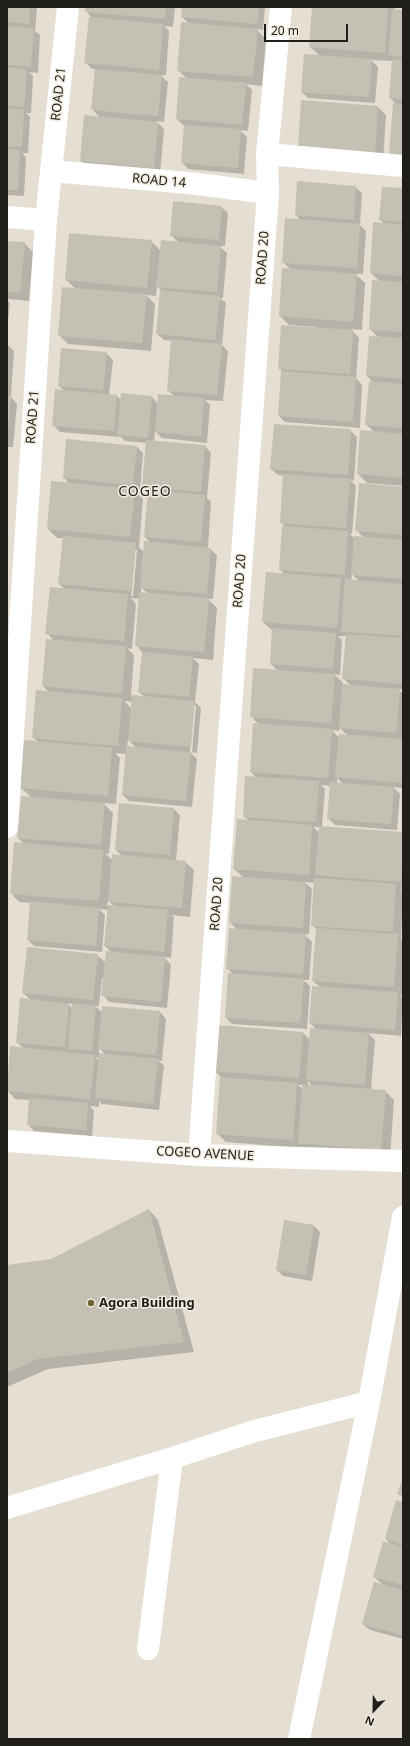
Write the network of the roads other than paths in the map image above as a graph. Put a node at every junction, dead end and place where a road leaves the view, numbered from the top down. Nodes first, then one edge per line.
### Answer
1 (68, 7) edge
2 (281, 7) edge
3 (267, 154) junction
4 (403, 166) edge
5 (51, 171) junction
6 (268, 193) junction
7 (7, 217) edge
8 (46, 220) junction
9 (7, 827) edge
10 (7, 1142) edge
11 (199, 1155) junction
12 (403, 1161) edge
13 (403, 1217) edge
14 (368, 1402) junction
15 (172, 1458) junction
16 (7, 1508) edge
17 (148, 1650) dead end
18 (299, 1739) edge

1 - 5 street, ROAD 21
2 - 3 street, ROAD 20
3 - 4 street
3 - 6 street, ROAD 20
5 - 6 street, ROAD 14
5 - 8 street, ROAD 21
6 - 11 street, ROAD 20
7 - 8 street
8 - 9 street, ROAD 21
10 - 11 street, COGEO AVENUE
11 - 12 street, COGEO AVENUE
13 - 14 street
14 - 15 street
14 - 18 street
15 - 16 street
15 - 17 street

